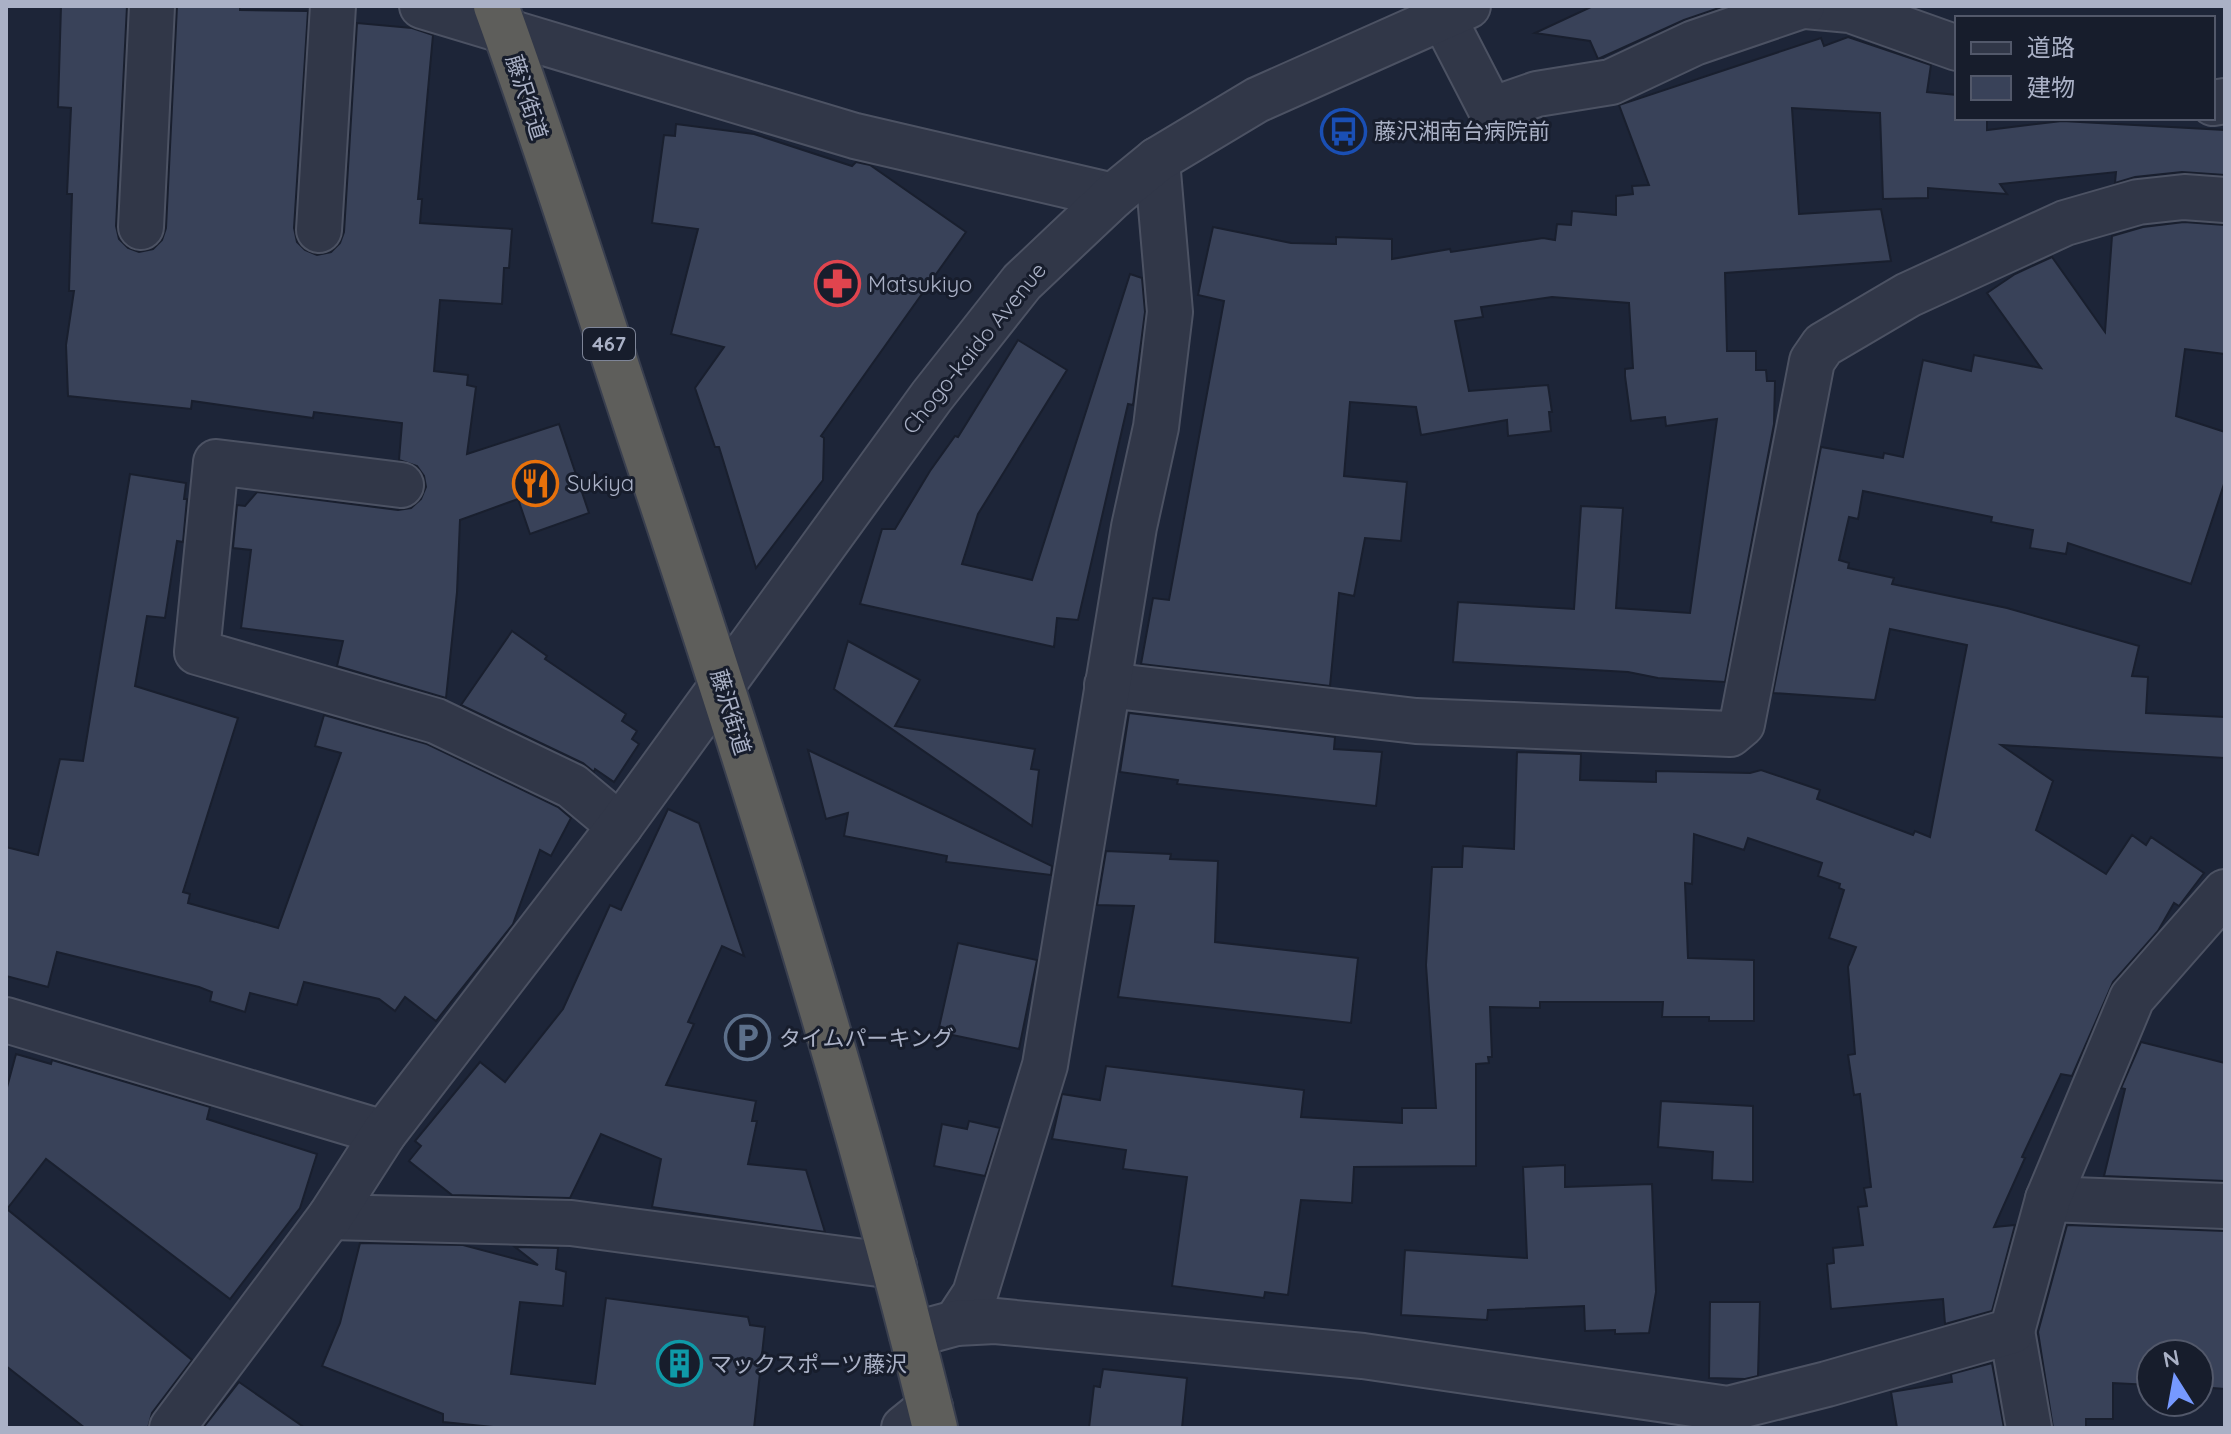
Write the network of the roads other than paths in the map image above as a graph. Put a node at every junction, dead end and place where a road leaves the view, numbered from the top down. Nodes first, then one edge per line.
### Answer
1 (152, 6) edge
2 (333, 6) edge
3 (422, 6) edge
4 (1804, 6) edge
5 (1456, 12) edge
6 (501, 20) edge
7 (1955, 47) edge
8 (1157, 160) junction
9 (1113, 196) junction
10 (2225, 200) edge
11 (141, 227) dead end
12 (319, 230) dead end
13 (401, 485) dead end
14 (722, 682) junction
15 (1107, 685) junction
16 (620, 826) junction
17 (2225, 892) edge
18 (6, 1020) edge
19 (384, 1133) junction
20 (2048, 1199) junction
21 (2225, 1206) edge
22 (330, 1217) junction
23 (894, 1266) junction
24 (956, 1323) junction
25 (2012, 1331) junction
26 (912, 1335) junction
27 (923, 1421) edge
28 (172, 1428) edge
29 (2029, 1428) edge

1 - 11 street
2 - 12 street
3 - 6 street
4 - 5 street
4 - 7 street
5 - 8 street, Chogo-kaido Avenue
6 - 9 street
6 - 14 highway, 藤沢街道 / 467
8 - 9 street, Chogo-kaido Avenue
8 - 15 street
9 - 14 street, Chogo-kaido Avenue
10 - 15 street
13 - 16 street
14 - 16 street, Chogo-kaido Avenue
14 - 23 highway, 藤沢街道 / 467
15 - 24 street
16 - 19 street, Chogo-kaido Avenue
17 - 20 street
18 - 19 street
19 - 22 street, Chogo-kaido Avenue
20 - 21 street
20 - 25 street
22 - 23 street
22 - 28 street, Chogo-kaido Avenue
23 - 26 highway, 藤沢街道 / 467
24 - 25 street
24 - 26 street
25 - 29 street
26 - 27 highway, 藤沢街道 / 467

